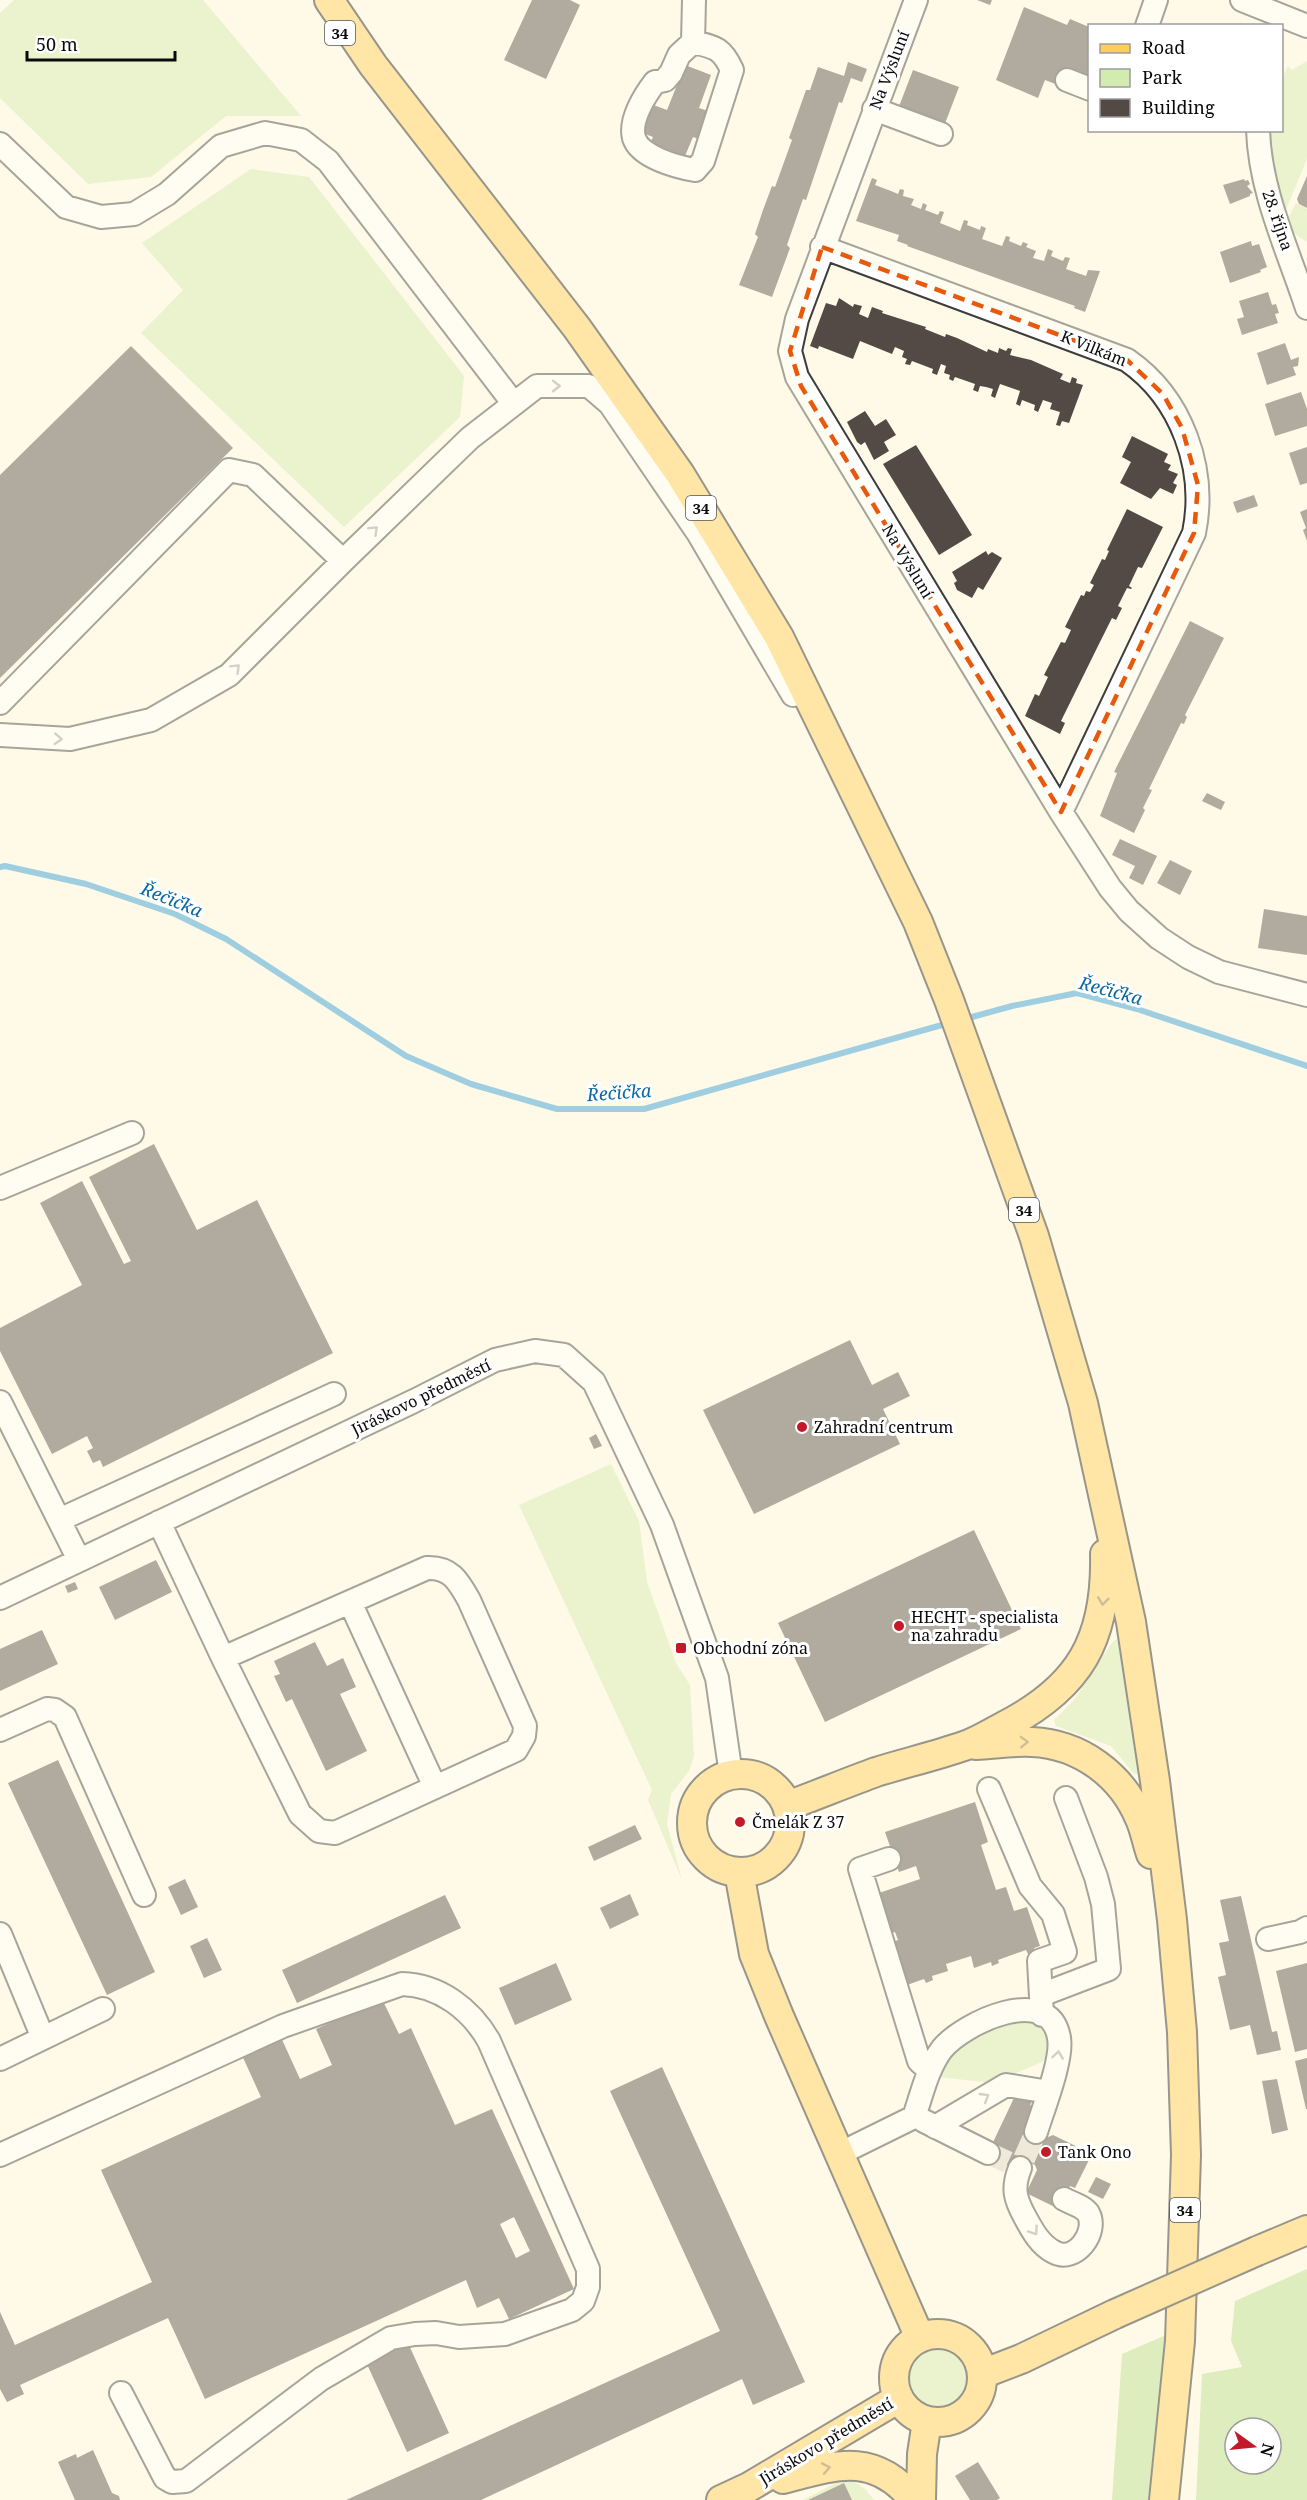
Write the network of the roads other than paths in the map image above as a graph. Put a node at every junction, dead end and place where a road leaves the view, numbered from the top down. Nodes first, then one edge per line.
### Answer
1 (307, 0) edge
2 (329, 0) edge
3 (694, 0) edge
4 (916, 0) edge
5 (1156, 0) edge
6 (1242, 0) edge
7 (1148, 24) edge
8 (1292, 27) edge
9 (693, 42) junction
10 (373, 65) junction
11 (1067, 80) dead end
12 (1088, 89) edge
13 (874, 109) junction
14 (1258, 132) edge
15 (941, 134) dead end
16 (0, 144) edge
17 (1286, 245) junction
18 (822, 247) junction
19 (1307, 255) edge
20 (1307, 308) edge
21 (514, 404) junction
22 (343, 561) junction
23 (0, 703) edge
24 (0, 735) edge
25 (1061, 812) junction
26 (918, 922) junction
27 (1307, 996) edge
28 (132, 1133) dead end
29 (0, 1188) edge
30 (334, 1394) dead end
31 (0, 1402) edge
32 (1101, 1480) junction
33 (59, 1520) junction
34 (159, 1522) junction
35 (79, 1560) junction
36 (0, 1598) edge
37 (350, 1602) junction
38 (223, 1658) junction
39 (0, 1730) edge
40 (965, 1746) junction
41 (731, 1775) junction
42 (435, 1787) junction
43 (989, 1789) dead end
44 (1066, 1798) dead end
45 (787, 1806) junction
46 (889, 1859) dead end
47 (740, 1872) junction
48 (144, 1895) dead end
49 (1172, 1920) junction
50 (1307, 1928) edge
51 (0, 1934) edge
52 (1268, 1939) dead end
53 (1042, 2005) junction
54 (103, 2009) dead end
55 (43, 2038) junction
56 (0, 2059) edge
57 (929, 2070) junction
58 (1048, 2092) junction
59 (914, 2117) junction
60 (935, 2127) junction
61 (1036, 2132) tunnel mouth
62 (841, 2153) junction
63 (988, 2153) tunnel mouth
64 (0, 2155) edge
65 (1020, 2171) tunnel mouth
66 (1064, 2199) dead end
67 (1307, 2230) edge
68 (921, 2338) junction
69 (982, 2374) junction
70 (121, 2393) dead end
71 (899, 2398) junction
72 (927, 2421) junction
73 (749, 2487) junction
74 (721, 2500) edge
75 (914, 2500) edge
76 (921, 2500) edge
77 (1164, 2500) edge

1 - 10 main road, 34
2 - 10 main road, 34
3 - 9 street
4 - 13 street, Na Výsluní
5 - 7 street
6 - 8 street
9 - 9 street
10 - 26 main road, 34
11 - 12 street
13 - 15 street
13 - 18 street, Na Výsluní
14 - 17 street, 28. října
16 - 21 street
17 - 19 street
17 - 20 street, 28. října
18 - 25 street, Na Výsluní
18 - 25 street, K Vilkám
22 -> 21 street
21 -> 26 street
22 - 23 street
24 -> 22 street
25 - 27 street, Na Výsluní
26 - 32 main road, 34
28 - 29 street
30 - 33 street
31 - 33 street
32 -> 40 main road
32 - 49 main road, 34
33 - 35 street
34 - 35 street, Jiráskovo předměstí
34 - 38 street
34 - 41 street, Jiráskovo předměstí
35 - 36 street, Jiráskovo předměstí
37 - 38 street
37 - 42 street
37 - 42 street
38 - 42 street
39 - 48 street
40 - 45 main road
40 -> 49 main road
41 - 45 main road
41 - 47 main road
43 - 53 street
44 - 53 street
45 - 47 main road
46 - 57 street
47 - 62 main road
49 - 77 main road, 34
50 - 52 street
51 - 55 street
53 - 57 street
58 -> 53 street
54 - 55 street
55 - 56 street
57 - 59 street
60 -> 58 street
58 - 61 street
59 - 60 street
59 - 62 street
60 - 63 street
62 - 68 main road
64 - 70 street
65 -> 66 street
67 - 69 main road, bridge
68 - 69 main road
68 - 71 main road
69 - 72 main road
71 - 72 main road
71 - 73 main road, Jiráskovo předměstí
72 - 76 main road
73 - 74 main road, Jiráskovo předměstí
73 -> 75 main road

